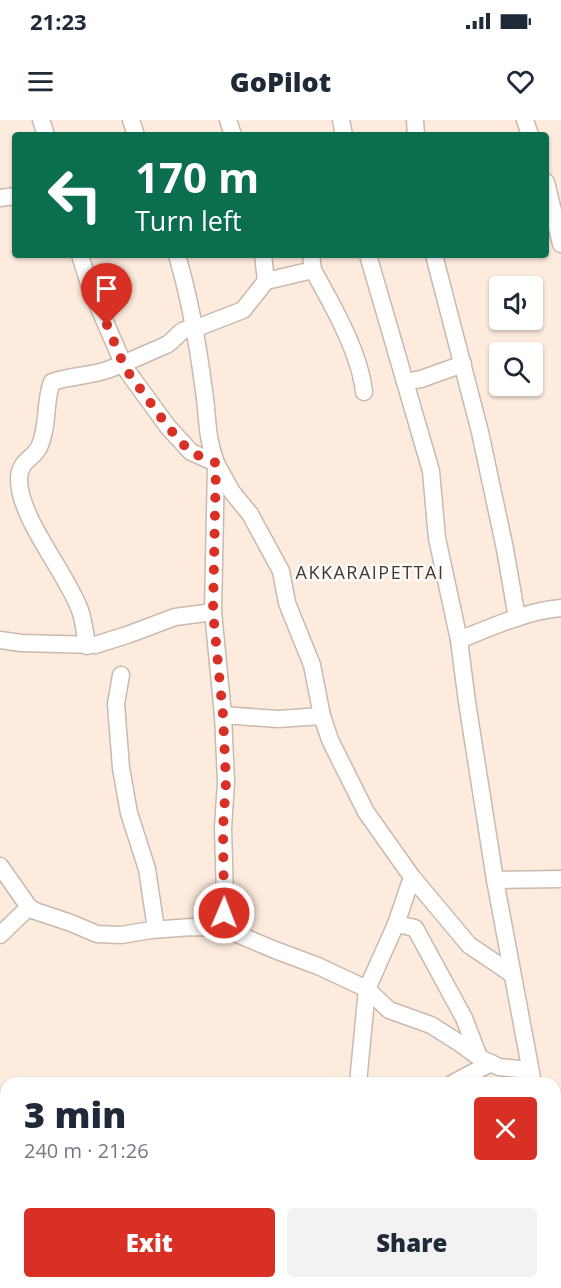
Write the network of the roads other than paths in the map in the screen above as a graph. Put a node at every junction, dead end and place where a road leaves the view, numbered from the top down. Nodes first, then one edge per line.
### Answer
1 (549, 194) edge
2 (561, 244) edge
3 (81, 258) edge
4 (178, 258) edge
5 (263, 258) edge
6 (369, 258) edge
7 (435, 258) edge
8 (312, 262) edge
9 (266, 281) junction
10 (194, 329) junction
11 (123, 363) junction
12 (463, 364) junction
13 (405, 382) junction
14 (364, 392) dead end
15 (216, 463) junction
16 (561, 609) edge
17 (213, 612) junction
18 (517, 618) junction
19 (0, 639) edge
20 (459, 640) junction
21 (87, 646) junction
22 (121, 675) dead end
23 (223, 715) junction
24 (322, 716) junction
25 (0, 866) edge
26 (412, 877) junction
27 (561, 879) edge
28 (495, 880) junction
29 (29, 907) junction
30 (396, 924) junction
31 (223, 928) junction
32 (156, 929) junction
33 (0, 935) edge
34 (512, 974) junction
35 (367, 989) junction
36 (485, 1061) junction
37 (359, 1077) edge
38 (462, 1077) edge
39 (531, 1077) edge

1 - 2 street
3 - 11 street
4 - 10 street
5 - 9 street
6 - 13 street
7 - 12 street
8 - 9 street
8 - 14 street
9 - 10 street
10 - 11 street
10 - 15 street
11 - 15 street
11 - 21 street
12 - 13 street
12 - 18 street
13 - 20 street
15 - 17 street
15 - 24 street
16 - 18 street
17 - 21 street
17 - 23 street
18 - 20 street
19 - 21 street
20 - 28 street
22 - 32 street
23 - 24 street
23 - 31 street
24 - 26 street
25 - 29 street
26 - 30 street
26 - 34 street
27 - 28 street
28 - 34 street
29 - 32 street
29 - 33 street
30 - 35 street
30 - 36 street
31 - 32 street
31 - 35 street
34 - 39 street
35 - 36 street
35 - 37 street
36 - 38 street
36 - 39 street

